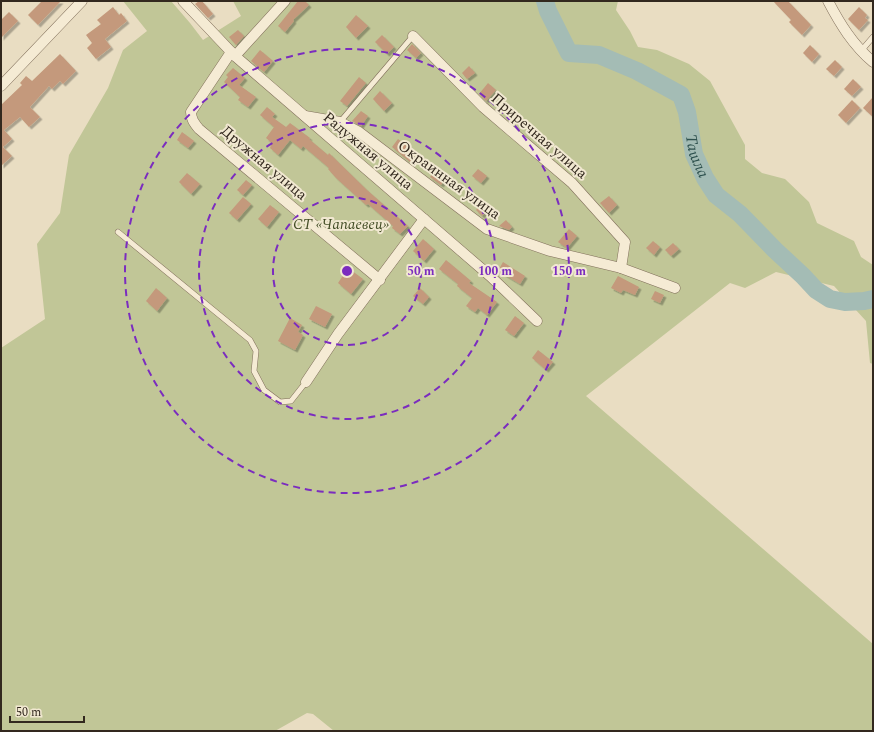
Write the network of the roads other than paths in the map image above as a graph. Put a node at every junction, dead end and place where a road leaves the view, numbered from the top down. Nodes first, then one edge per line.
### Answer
1 (82, 1) edge
2 (183, 1) edge
3 (285, 1) edge
4 (828, 1) edge
5 (413, 36) joint
6 (873, 37) edge
7 (860, 51) junction
8 (233, 54) junction
9 (873, 62) edge
10 (3, 81) edge
11 (303, 115) junction
12 (340, 122) junction
13 (424, 219) junction
14 (118, 232) dead end
15 (621, 268) junction
16 (380, 280) junction
17 (675, 288) dead end
18 (538, 321) dead end
19 (306, 382) joint

1 - 10 street
2 - 8 street, Радужная улица
3 - 8 street, Дружная улица
4 - 7 street
5 - 12 lane
5 - 15 street, Приречная улица
6 - 7 lane
7 - 9 street
8 - 11 street, Радужная улица
8 - 16 street, Дружная улица
11 - 12 street, Окраинная улица
11 - 13 street, Радужная улица
12 - 15 street, Окраинная улица
13 - 16 street
13 - 18 street, Радужная улица
14 - 19 lane
15 - 17 street, Окраинная улица
16 - 19 street

